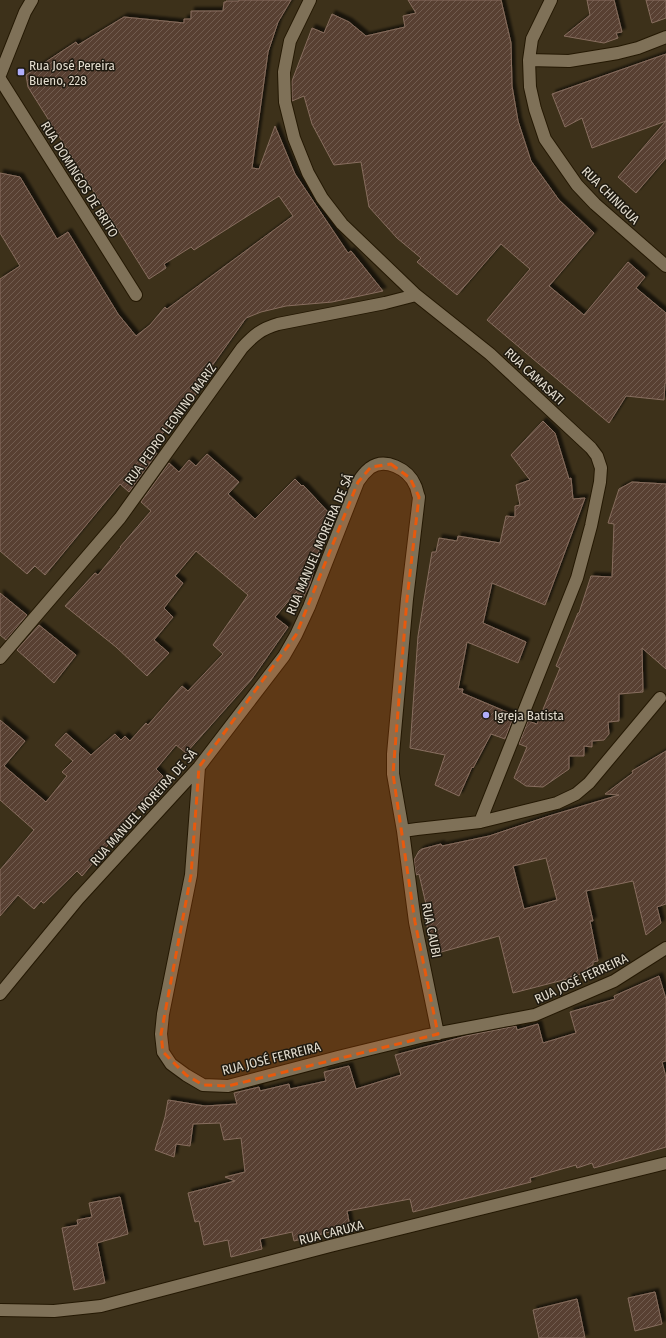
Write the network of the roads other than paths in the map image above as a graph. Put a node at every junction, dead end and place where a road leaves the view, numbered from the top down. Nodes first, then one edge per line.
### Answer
1 (32, 0) edge
2 (310, 0) edge
3 (551, 0) edge
4 (666, 37) edge
5 (529, 60) junction
6 (0, 75) edge
7 (0, 79) edge
8 (666, 266) edge
9 (136, 295) dead end
10 (416, 295) junction
11 (0, 658) edge
12 (660, 698) dead end
13 (199, 767) junction
14 (480, 822) junction
15 (403, 831) junction
16 (666, 948) edge
17 (0, 994) edge
18 (438, 1034) junction
19 (666, 1163) edge
20 (0, 1310) edge

1 - 6 street
2 - 10 street, RUA CAMASATI
3 - 5 street, RUA CHINIGUA
4 - 5 street
5 - 8 street, RUA CHINIGUA
7 - 9 street, RUA DOMINGOS DE BRITO
10 - 11 street, RUA PEDRO LEONINO MARIZ
10 - 14 street, RUA CAMASATI
12 - 14 street
13 - 15 street, RUA MANUEL MOREIRA DE SÁ
13 - 17 street, RUA MANUEL MOREIRA DE SÁ
13 - 18 street, RUA JOSÉ FERREIRA
14 - 15 street
15 - 18 street, RUA CAUBI
16 - 18 street, RUA JOSÉ FERREIRA
19 - 20 street, RUA CARUXA

